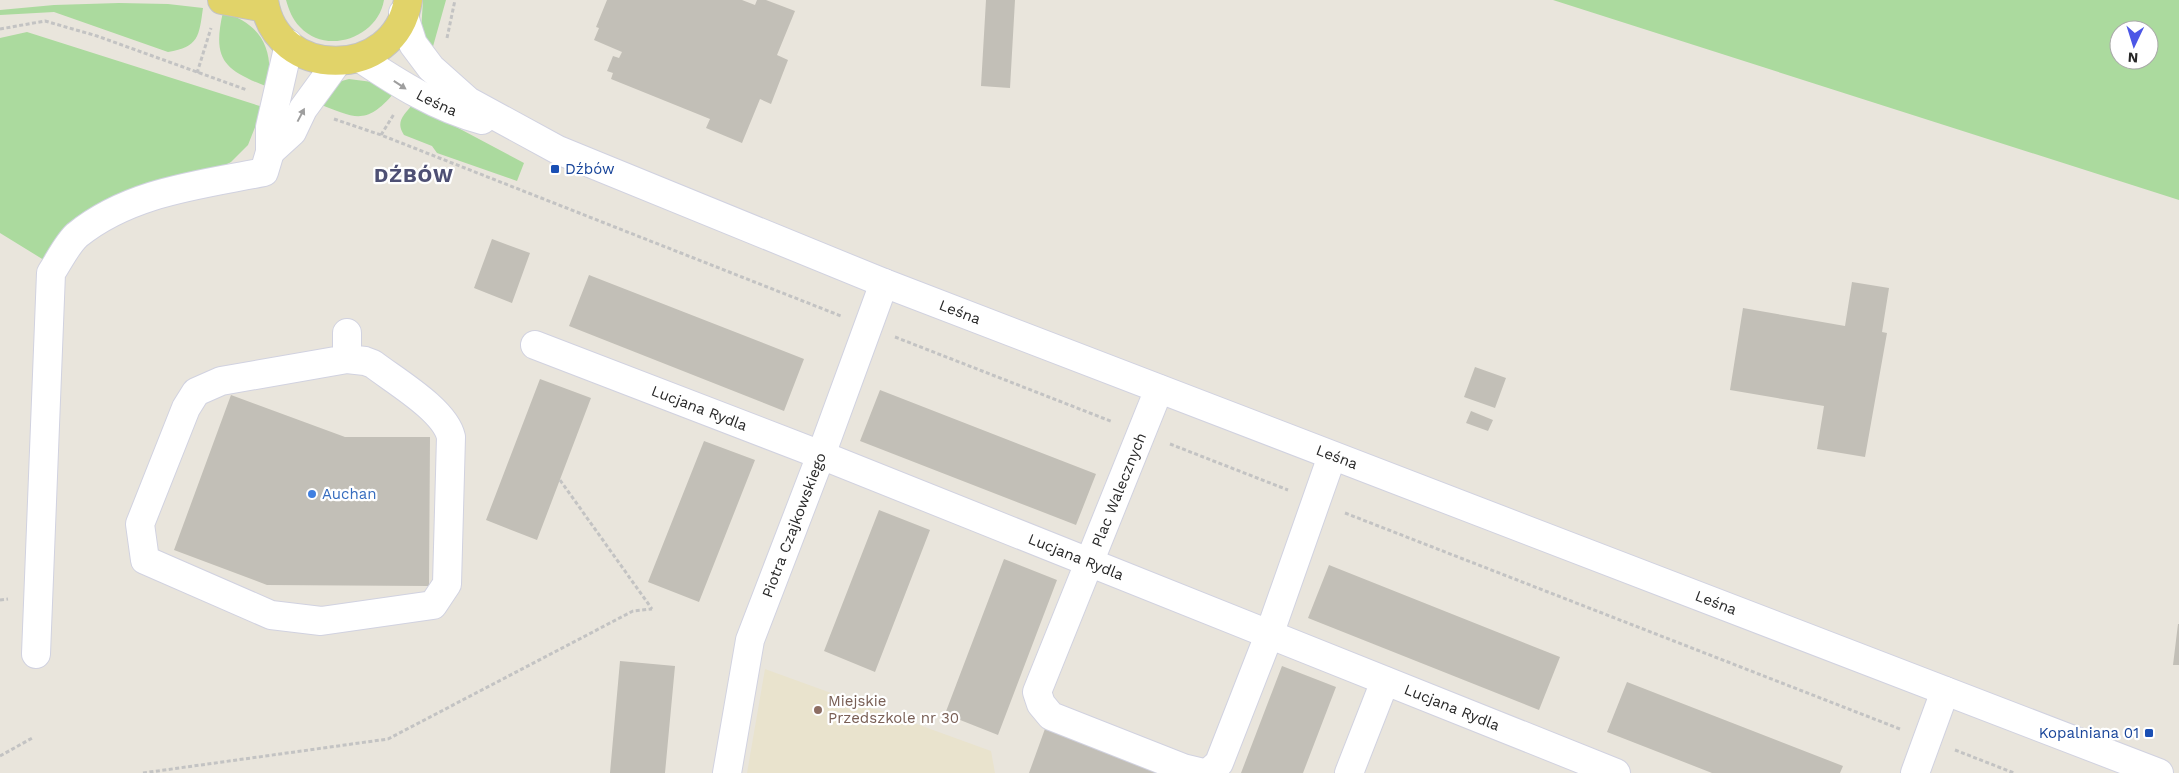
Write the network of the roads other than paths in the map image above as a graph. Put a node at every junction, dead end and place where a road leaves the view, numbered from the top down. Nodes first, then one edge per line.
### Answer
1 (222, 0) edge
2 (265, 4) edge
3 (405, 6) edge
4 (289, 44) junction
5 (349, 59) junction
6 (520, 130) junction
7 (270, 152) junction
8 (884, 283) junction
9 (534, 345) dead end
10 (347, 346) joint
11 (1159, 389) junction
12 (821, 455) junction
13 (1332, 456) junction
14 (1089, 564) junction
15 (1269, 635) junction
16 (36, 654) dead end
17 (1385, 681) junction
18 (1945, 691) junction
19 (727, 773) edge
20 (1204, 773) edge
21 (1208, 773) edge
22 (1349, 773) edge
23 (1616, 773) edge
24 (1915, 773) edge
25 (2159, 773) edge

1 - 2 main road
2 - 4 main road
3 - 5 main road
3 - 6 street, Leśna
4 - 5 main road
4 - 7 street
5 -> 6 street, Leśna
7 -> 5 street
6 - 8 street, Leśna
7 - 16 street
8 - 11 street, Leśna
8 - 12 street, Piotra Czajkowskiego
9 - 12 street, Lucjana Rydla
10 - 10 street
11 - 13 street, Leśna
11 - 14 street, Plac Walecznych
12 - 14 street, Lucjana Rydla
12 - 19 street, Piotra Czajkowskiego
13 - 15 street
13 - 18 street, Leśna
14 - 15 street, Lucjana Rydla
14 - 20 street, Plac Walecznych
15 - 17 street, Lucjana Rydla
15 - 21 street
17 - 22 street
17 - 23 street, Lucjana Rydla
18 - 24 street
18 - 25 street, Leśna

